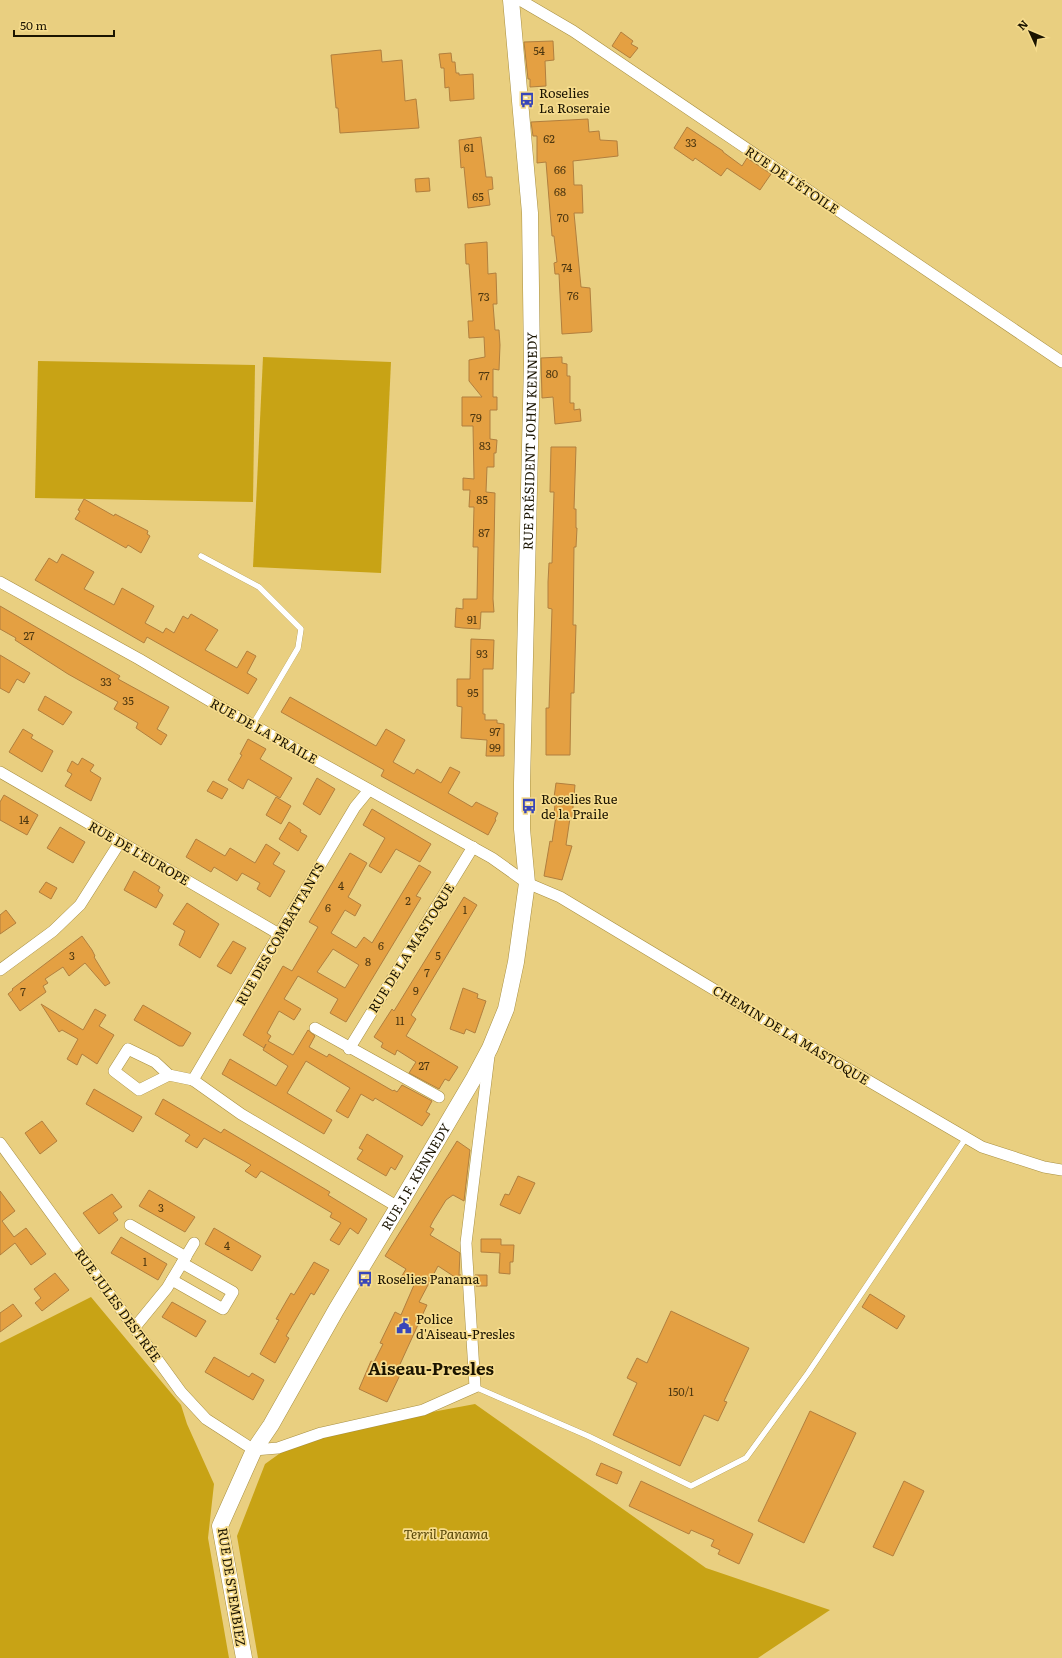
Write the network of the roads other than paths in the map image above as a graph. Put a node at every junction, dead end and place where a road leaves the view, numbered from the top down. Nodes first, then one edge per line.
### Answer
1 (511, 0) edge
2 (520, 0) edge
3 (1062, 362) edge
4 (201, 556) dead end
5 (0, 582) edge
6 (253, 724) junction
7 (0, 772) edge
8 (369, 790) junction
9 (120, 842) junction
10 (473, 847) junction
11 (527, 883) junction
12 (279, 934) junction
13 (0, 970) edge
14 (315, 1028) dead end
15 (349, 1048) junction
16 (490, 1048) junction
17 (168, 1075) junction
18 (193, 1080) junction
19 (440, 1097) dead end
20 (966, 1138) junction
21 (0, 1143) edge
22 (1062, 1170) edge
23 (398, 1208) junction
24 (130, 1225) dead end
25 (194, 1242) dead end
26 (184, 1260) junction
27 (172, 1280) junction
28 (135, 1327) junction
29 (475, 1387) junction
30 (254, 1450) junction
31 (244, 1658) edge

1 - 11 street, RUE PRÉSIDENT JOHN KENNEDY
2 - 3 street, RUE DE L'ÉTOILE
4 - 6 lane
5 - 6 street, RUE DE LA PRAILE
6 - 8 street, RUE DE LA PRAILE
7 - 9 street, RUE DE L'EUROPE
8 - 10 street, RUE DE LA PRAILE
8 - 12 street, RUE DES COMBATTANTS
9 - 12 street, RUE DE L'EUROPE
9 - 13 street
10 - 11 street, RUE DE LA PRAILE
10 - 15 street, RUE DE LA MASTOQUE
11 - 16 street, RUE J.F. KENNEDY
11 - 20 street, CHEMIN DE LA MASTOQUE
12 - 18 street, RUE DES COMBATTANTS
14 - 15 street
15 - 19 street
16 - 23 street, RUE J.F. KENNEDY
16 - 29 street
17 - 17 street
17 - 18 street
18 - 23 street
20 - 22 street, CHEMIN DE LA MASTOQUE
20 - 29 lane
21 - 28 street, RUE JULES DESTRÉE
23 - 30 street, RUE J.F. KENNEDY
24 - 26 street
25 - 26 street
26 - 27 street
26 - 27 street
27 - 28 street
28 - 30 street, RUE JULES DESTRÉE
29 - 30 street
30 - 31 street, RUE DE STEMBIEZ

